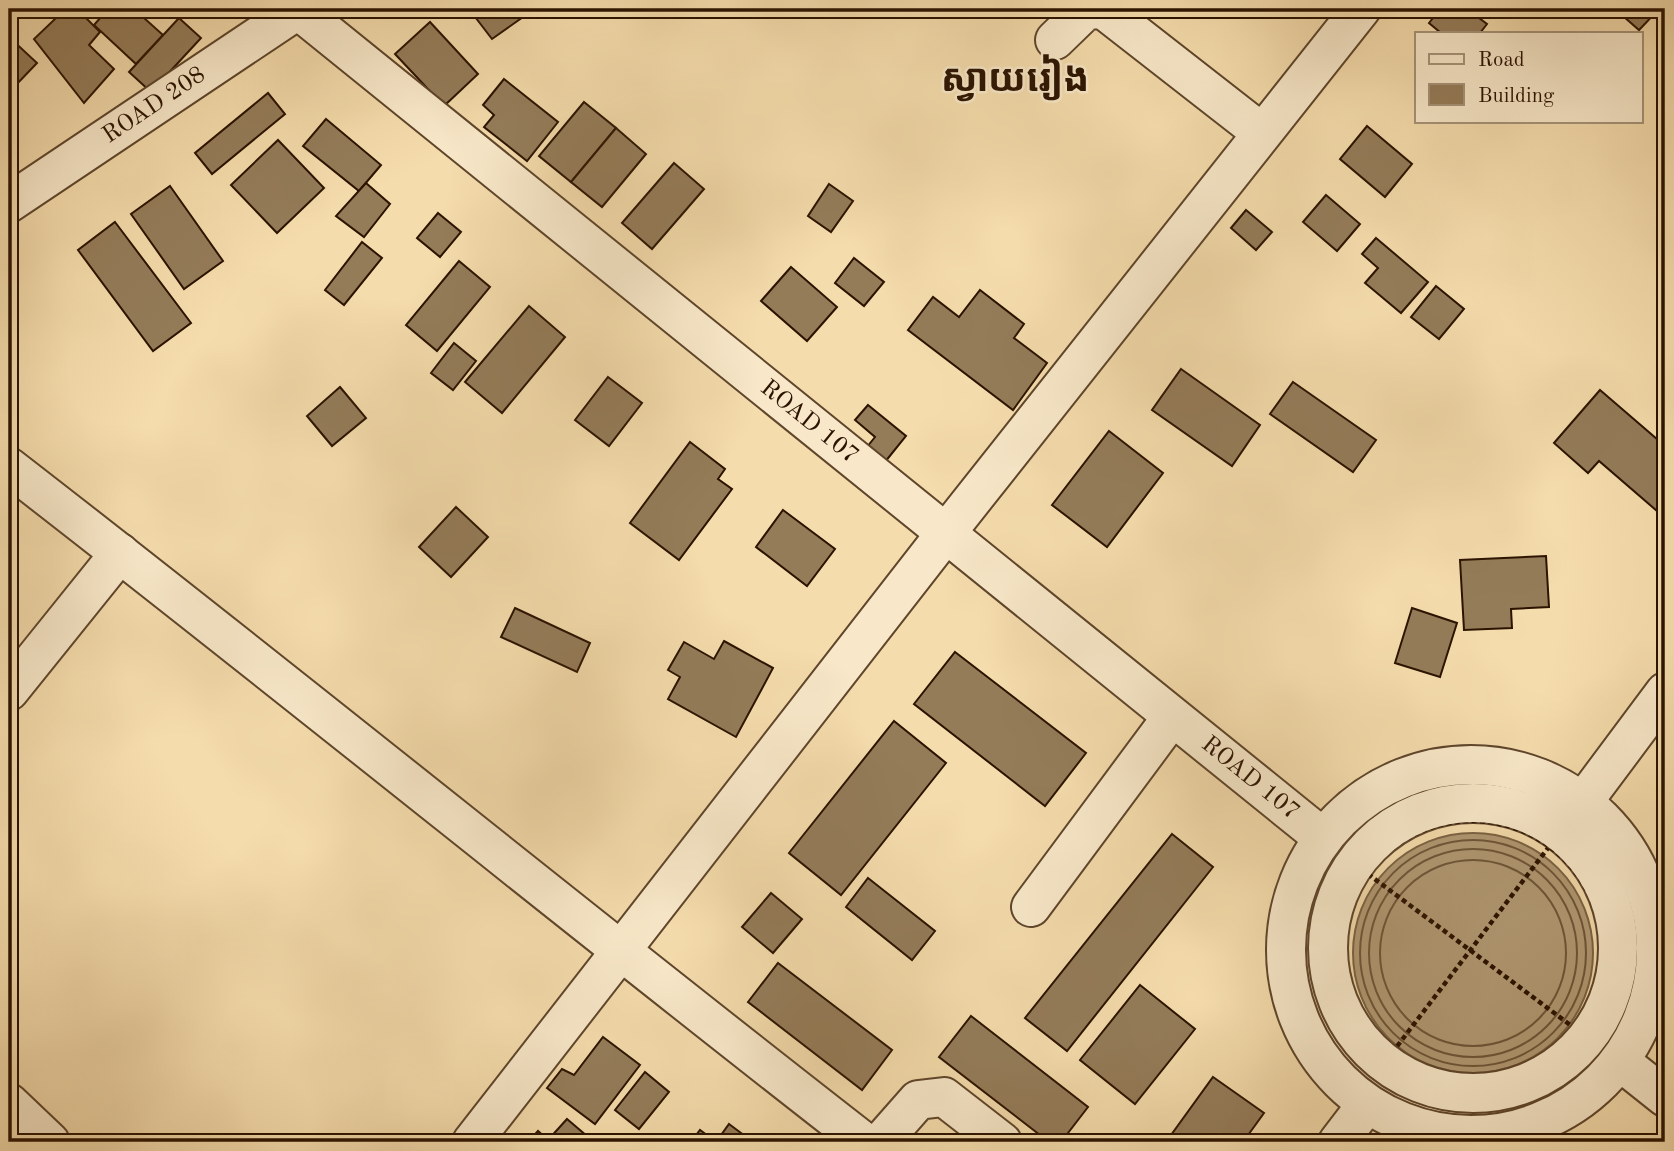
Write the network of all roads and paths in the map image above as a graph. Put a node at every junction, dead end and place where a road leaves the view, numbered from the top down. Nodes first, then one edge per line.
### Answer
1 (298, 9) edge
2 (1361, 9) edge
3 (1055, 40) dead end
4 (1262, 133) junction
5 (9, 203) edge
6 (9, 467) edge
7 (946, 534) junction
8 (120, 553) junction
9 (9, 691) edge
10 (1665, 692) edge
11 (1172, 718) junction
12 (1583, 802) junction
13 (1322, 837) junction
14 (1548, 848) junction
15 (1368, 874) junction
16 (1031, 907) dead end
17 (1620, 942) joint
18 (1470, 950) junction
19 (619, 951) junction
20 (1577, 1030) junction
21 (1392, 1053) junction
22 (1621, 1062) junction
23 (1665, 1097) edge
24 (9, 1103) edge
25 (1367, 1104) junction
26 (50, 1142) edge
27 (472, 1142) edge
28 (864, 1142) edge
29 (881, 1142) edge
30 (1002, 1142) edge
31 (1339, 1142) edge

1 - 5 street, ROAD 208
1 - 7 street, ROAD 107
2 - 4 street
3 - 4 street
4 - 7 street
6 - 8 street
7 - 11 street, ROAD 107
7 - 19 street
8 - 9 street
8 - 19 street
10 - 12 street
11 - 13 street, ROAD 107
11 - 16 street
12 - 13 street
12 - 22 street
13 - 25 street
14 - 15 path
14 - 18 path
14 - 20 path
15 - 18 path
15 - 21 path
17 - 17 street
18 - 20 path
18 - 21 path
19 - 27 street
19 - 28 street
20 - 21 path
22 - 23 street
22 - 25 street
24 - 26 street
25 - 31 street
29 - 30 street

